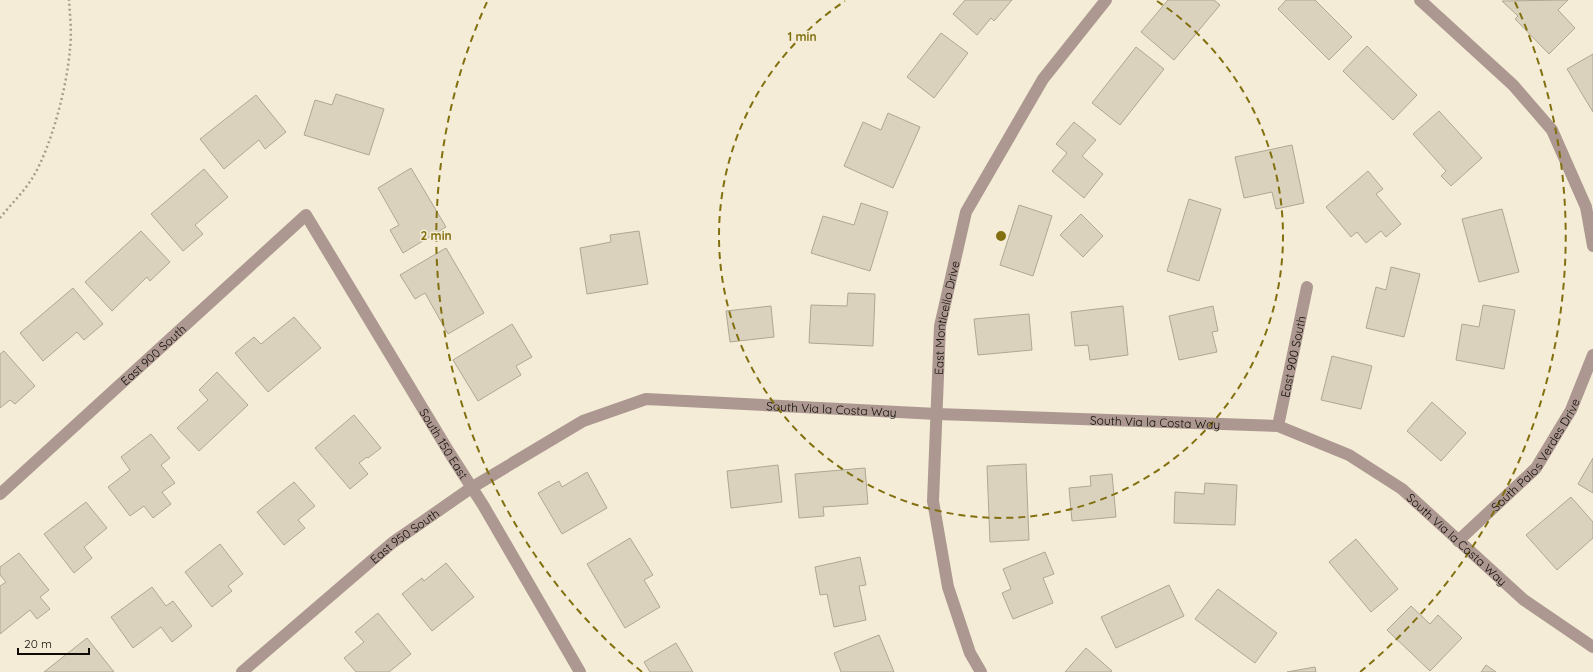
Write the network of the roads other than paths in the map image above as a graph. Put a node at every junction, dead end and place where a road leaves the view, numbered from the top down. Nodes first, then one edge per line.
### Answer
1 (1106, 0) edge
2 (1420, 0) edge
3 (306, 215) joint
4 (1593, 246) edge
5 (1307, 287) dead end
6 (1593, 355) edge
7 (646, 399) joint
8 (937, 414) junction
9 (1278, 426) junction
10 (471, 488) junction
11 (0, 494) edge
12 (1458, 541) junction
13 (1593, 647) edge
14 (242, 672) edge
15 (580, 672) edge
16 (981, 672) edge

1 - 8 street, East Monticello Drive
2 - 4 street
3 - 10 street, South 150 East
3 - 11 street, East 900 South
5 - 9 street, East 900 South
6 - 12 street, South Palos Verdes Drive
7 - 8 street, South Via la Costa Way
7 - 10 street, East 950 South
8 - 9 street, South Via la Costa Way
8 - 16 street, East Monticello Drive
9 - 12 street, South Via la Costa Way
10 - 14 street, East 950 South
10 - 15 street, South 150 East
12 - 13 street, South Via la Costa Way

